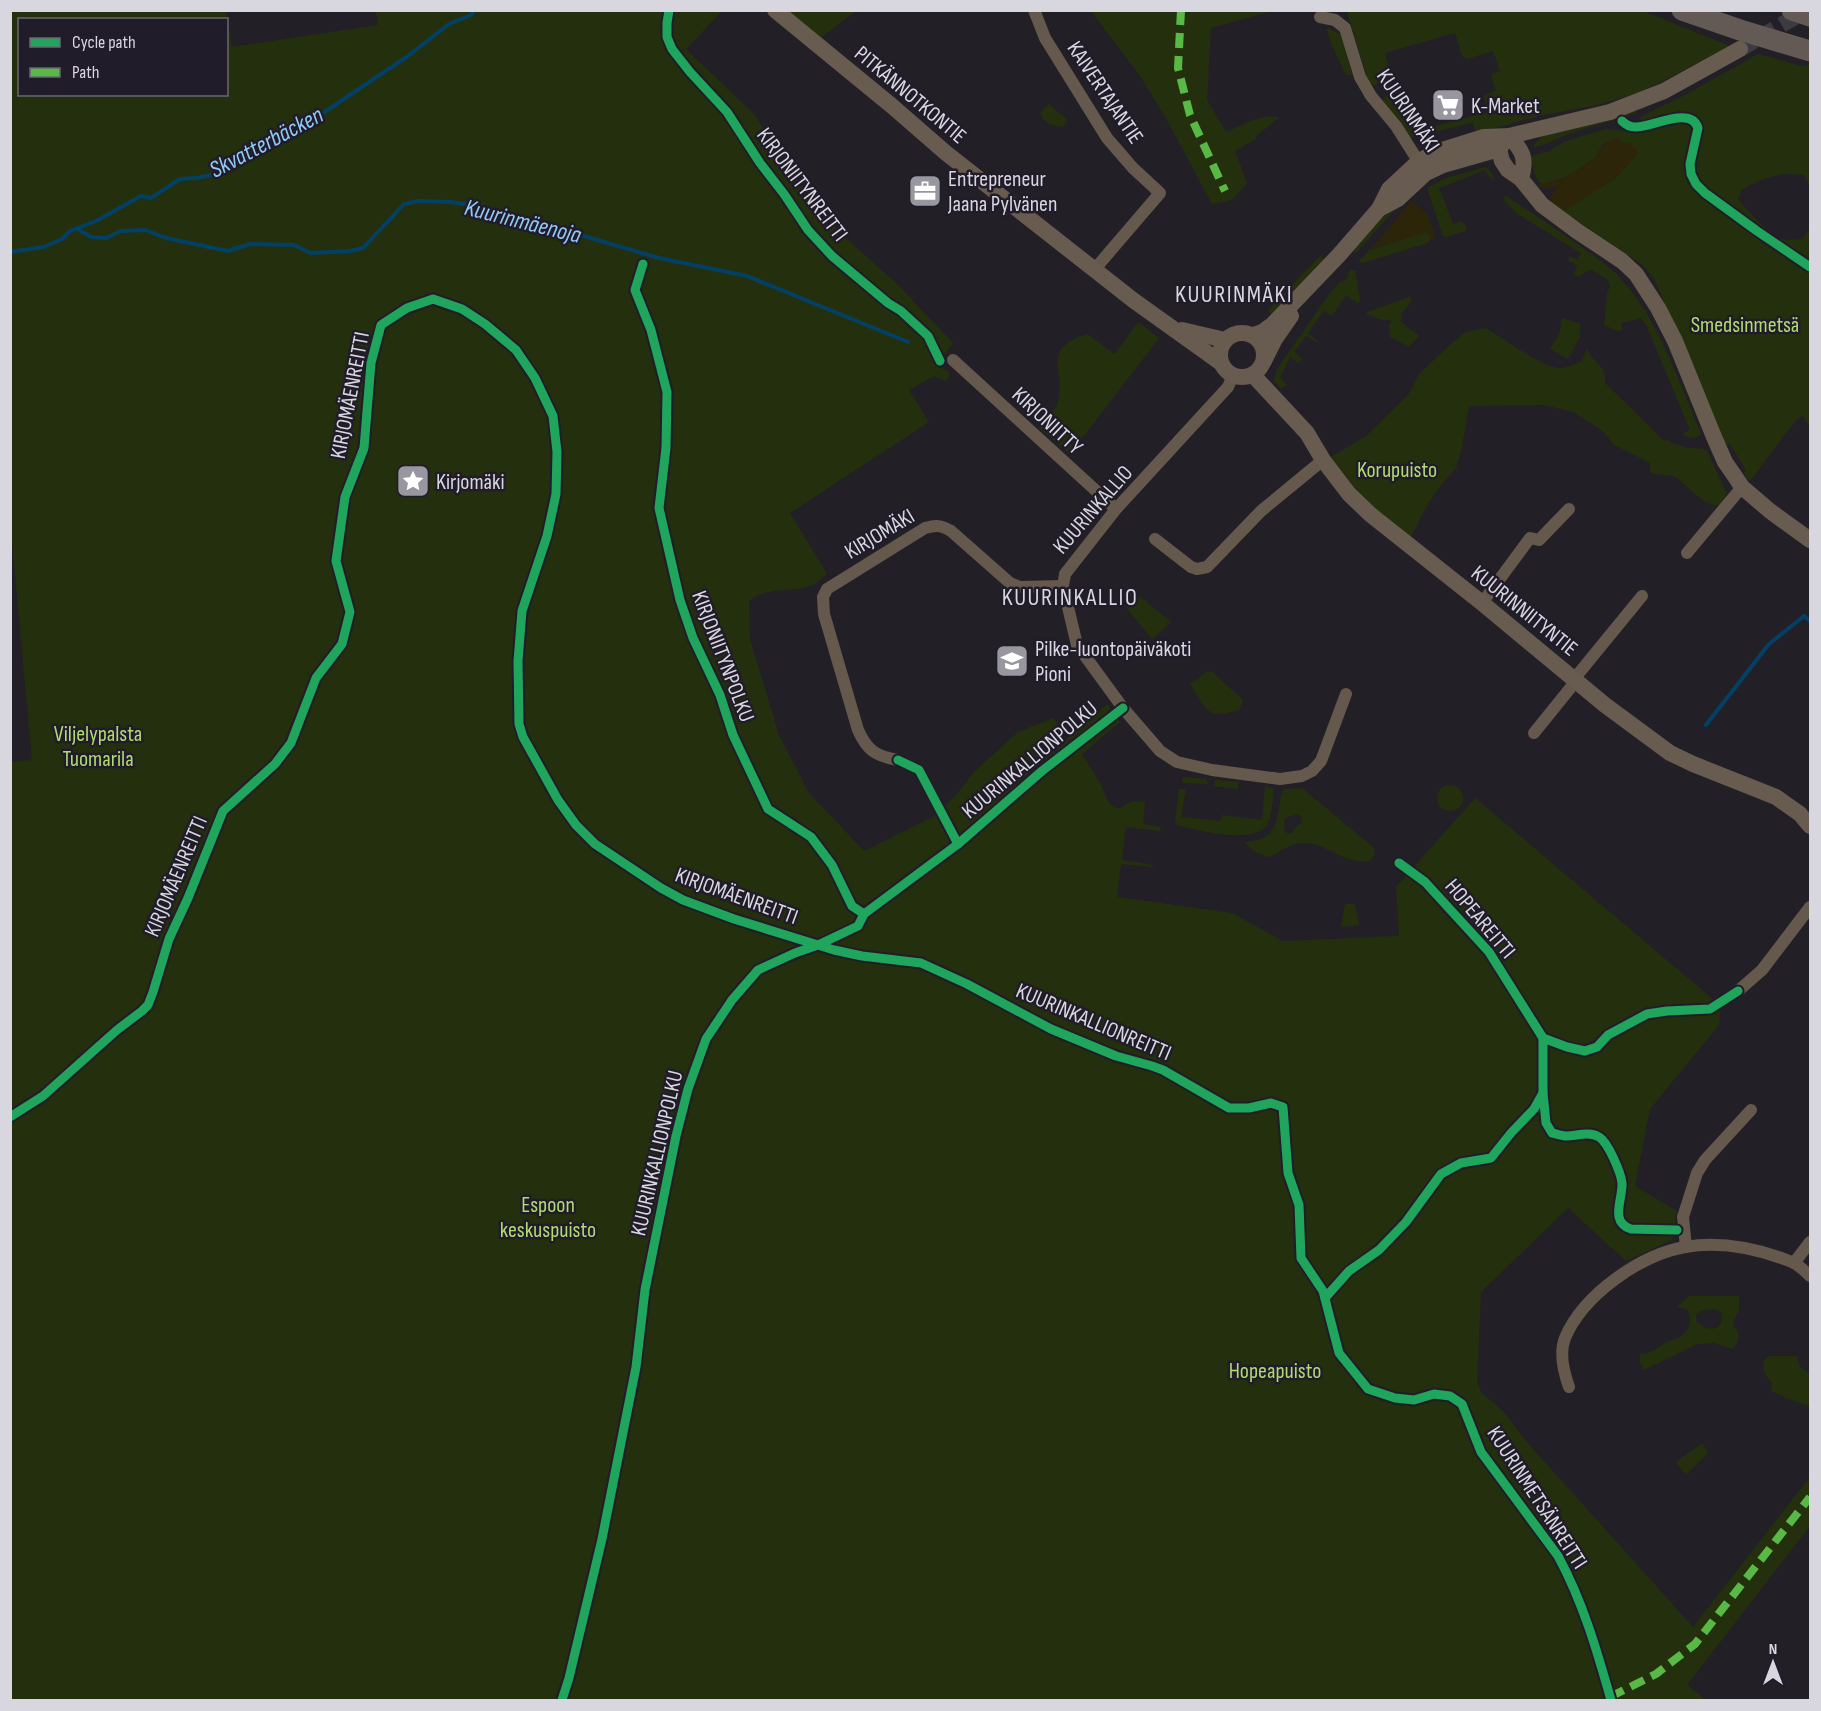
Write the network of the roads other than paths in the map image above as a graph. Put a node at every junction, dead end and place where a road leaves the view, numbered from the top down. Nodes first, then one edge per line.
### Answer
1 (775, 10) edge
2 (1034, 10) edge
3 (1682, 10) edge
4 (1792, 10) edge
5 (1810, 16) edge
6 (1320, 17) dead end
7 (1740, 40) junction
8 (1810, 51) edge
9 (1504, 143) junction
10 (1422, 167) junction
11 (1094, 270) junction
12 (1305, 291) junction
13 (1161, 322) junction
14 (1253, 335) junction
15 (1225, 340) junction
16 (953, 360) dead end
17 (1264, 361) junction
18 (1227, 369) junction
19 (1253, 375) junction
20 (1323, 460) junction
21 (1742, 488) junction
22 (1116, 509) junction
23 (1569, 509) dead end
24 (1155, 539) dead end
25 (1810, 540) edge
26 (1687, 553) dead end
27 (1063, 586) junction
28 (1642, 596) dead end
29 (1482, 603) junction
30 (1576, 681) junction
31 (1346, 694) dead end
32 (1534, 733) dead end
33 (898, 760) dead end
34 (1810, 826) edge
35 (1810, 906) edge
36 (1738, 991) dead end
37 (1751, 1110) dead end
38 (1810, 1242) edge
39 (1686, 1247) junction
40 (1794, 1263) junction
41 (1810, 1276) edge
42 (1569, 1387) dead end

1 - 11 street, PITKÄNNOTKONTIE
2 - 11 street, KAIVERTAJANTIE
3 - 7 highway
4 - 5 highway
6 - 10 street, KUURINMÄKI
7 - 8 highway
7 - 9 street
9 - 10 street
9 - 21 street
10 - 12 street
11 - 13 street, PITKÄNNOTKONTIE
12 - 14 street
12 - 17 street
13 - 15 street, PITKÄNNOTKONTIE
13 - 18 street, PITKÄNNOTKONTIE
14 - 15 street
14 - 17 street
15 - 18 street
16 - 22 street, KIRJONIITTY
17 - 19 street
18 - 19 street
18 - 22 street, KUURINKALLIO
19 - 20 street, KUURINNIITYNTIE
20 - 24 street
20 - 29 street, KUURINNIITYNTIE
21 - 25 street
21 - 26 street
22 - 27 street, KUURINKALLIO
23 - 29 street
27 - 31 street, KUURINKALLIO
27 - 33 street, KIRJOMÄKI
28 - 30 street
29 - 30 street, KUURINNIITYNTIE
30 - 32 street
30 - 34 street, KUURINNIITYNTIE
35 - 36 street
37 - 39 street
38 - 40 street
39 - 40 street
39 - 42 street
40 - 41 street

